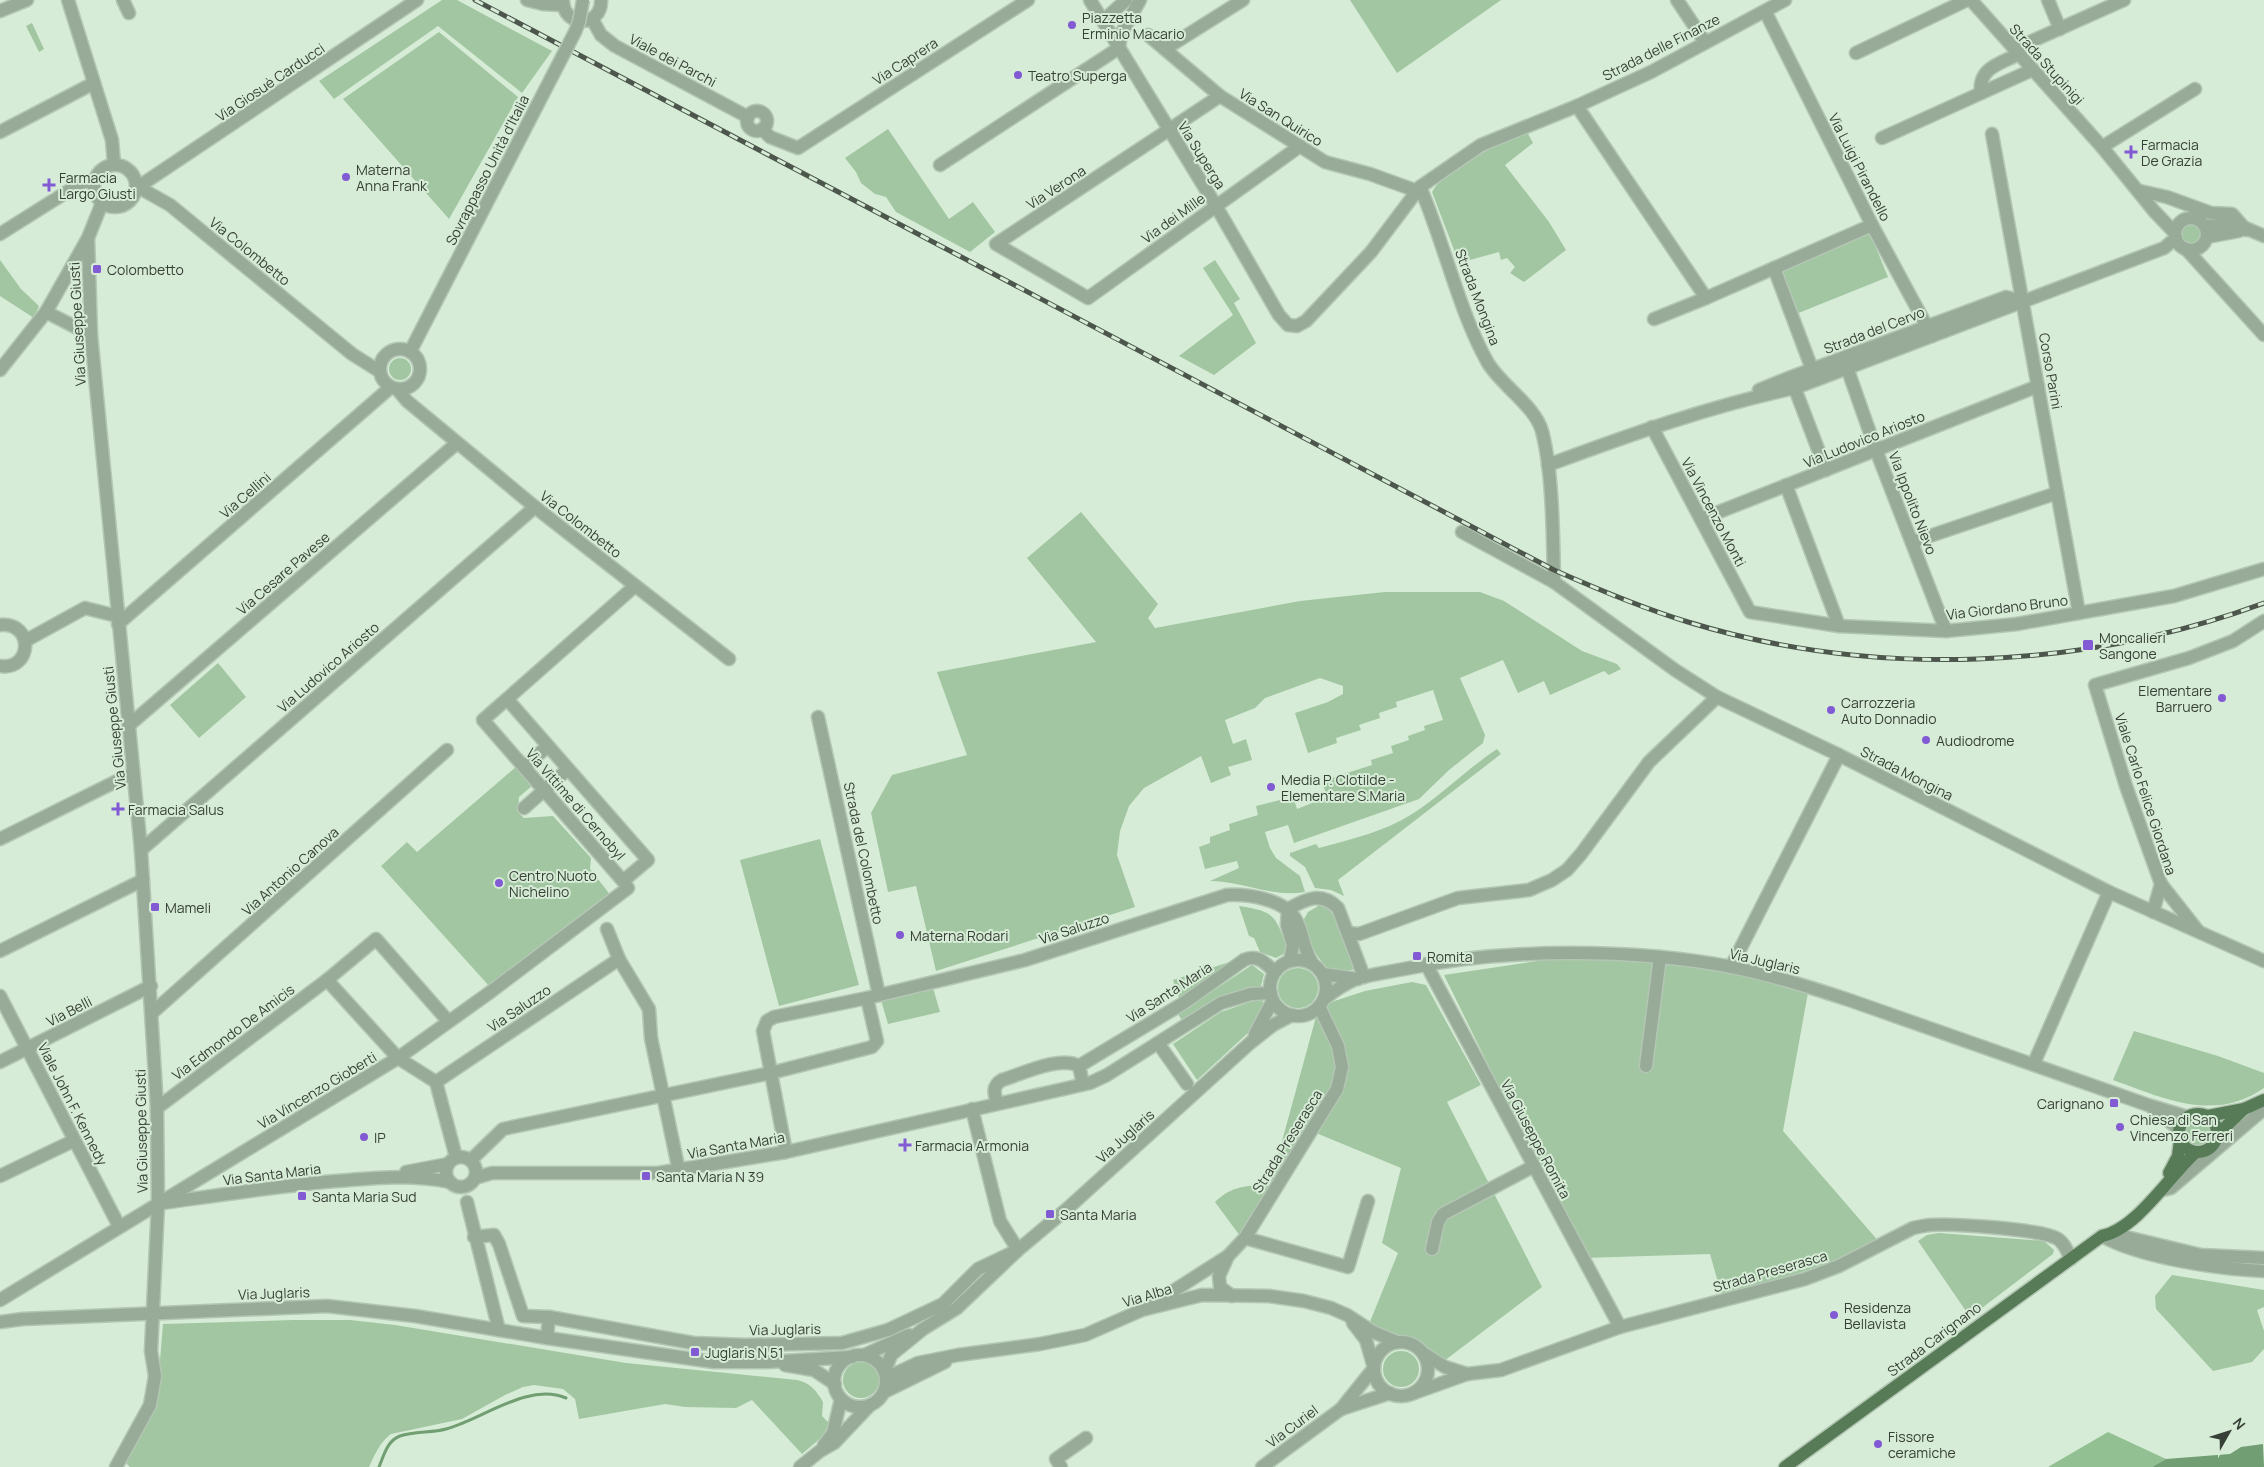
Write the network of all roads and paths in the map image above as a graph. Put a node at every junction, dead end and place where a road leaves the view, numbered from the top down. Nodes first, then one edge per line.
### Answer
1 (27, 0) edge
2 (68, 0) edge
3 (123, 0) edge
4 (417, 0) edge
5 (527, 0) edge
6 (583, 0) edge
7 (601, 0) edge
8 (1026, 0) edge
9 (1139, 0) edge
10 (1243, 0) edge
11 (1677, 0) edge
12 (1785, 0) edge
13 (1969, 0) edge
14 (2048, 0) edge
15 (2124, 0) edge
16 (563, 2) edge
17 (1091, 2) edge
18 (1124, 2) edge
19 (1765, 11) junction
20 (0, 12) edge
21 (129, 13) dead end
22 (592, 19) junction
23 (1106, 26) junction
24 (2060, 29) junction
25 (1148, 35) dead end
26 (1705, 42) junction
27 (1119, 48) junction
28 (1165, 49) junction
29 (2016, 52) junction
30 (1856, 53) dead end
31 (2032, 70) junction
32 (94, 82) junction
33 (2195, 89) dead end
34 (1982, 94) junction
35 (1220, 96) junction
36 (1577, 106) junction
37 (1169, 131) junction
38 (0, 132) edge
39 (1992, 134) dead end
40 (1882, 138) dead end
41 (1300, 146) junction
42 (2102, 147) junction
43 (798, 148) joint
44 (114, 164) junction
45 (940, 165) dead end
46 (94, 180) junction
47 (138, 187) junction
48 (1418, 189) junction
49 (2140, 192) junction
50 (102, 203) junction
51 (1216, 206) junction
52 (1872, 225) junction
53 (2246, 230) junction
54 (2206, 232) junction
55 (0, 234) edge
56 (2264, 236) edge
57 (88, 238) junction
58 (2183, 240) junction
59 (1774, 268) junction
60 (1088, 298) joint
61 (1706, 298) junction
62 (2023, 301) junction
63 (46, 312) junction
64 (1654, 319) dead end
65 (1288, 325) joint
66 (1929, 331) junction
67 (91, 335) junction
68 (2264, 335) edge
69 (339, 343) junction
70 (388, 352) junction
71 (410, 352) junction
72 (1846, 363) junction
73 (1812, 369) junction
74 (0, 370) edge
75 (380, 371) junction
76 (1793, 382) junction
77 (414, 383) junction
78 (2038, 386) junction
79 (394, 388) junction
80 (417, 410) junction
81 (1652, 427) junction
82 (457, 443) junction
83 (1876, 450) junction
84 (1548, 465) junction
85 (1826, 470) junction
86 (1786, 485) junction
87 (2057, 493) junction
88 (535, 507) junction
89 (1701, 520) junction
90 (1462, 532) dead end
91 (1912, 542) junction
92 (2264, 569) edge
93 (1554, 582) junction
94 (635, 586) junction
95 (1750, 612) joint
96 (2079, 614) junction
97 (118, 620) junction
98 (2260, 623) edge
99 (0, 625) edge
100 (1839, 626) junction
101 (1946, 631) junction
102 (25, 641) junction
103 (729, 659) dead end
104 (0, 666) edge
105 (1717, 696) junction
106 (507, 699) junction
107 (818, 717) dead end
108 (128, 726) junction
109 (548, 746) junction
110 (447, 750) dead end
111 (1839, 755) junction
112 (524, 767) junction
113 (568, 769) junction
114 (133, 773) junction
115 (544, 790) junction
116 (524, 808) dead end
117 (0, 839) edge
118 (141, 850) junction
119 (143, 880) junction
120 (623, 882) junction
121 (2161, 884) junction
122 (2109, 892) junction
123 (1288, 908) junction
124 (2153, 912) junction
125 (607, 929) dead end
126 (2198, 932) junction
127 (1349, 934) junction
128 (0, 950) edge
129 (1660, 958) junction
130 (619, 959) junction
131 (1290, 961) junction
132 (2264, 961) edge
133 (1312, 964) junction
134 (1426, 964) junction
135 (1731, 967) junction
136 (1275, 972) junction
137 (1323, 974) junction
138 (1361, 978) junction
139 (328, 980) junction
140 (151, 986) junction
141 (0, 996) edge
142 (873, 997) junction
143 (1272, 997) junction
144 (1322, 1002) junction
145 (152, 1013) junction
146 (1292, 1015) junction
147 (448, 1021) junction
148 (1151, 1023) junction
149 (1160, 1042) junction
150 (1250, 1043) junction
151 (28, 1048) junction
152 (398, 1058) junction
153 (0, 1062) edge
154 (2034, 1063) junction
155 (1079, 1066) junction
156 (1646, 1066) dead end
157 (771, 1073) junction
158 (436, 1082) junction
159 (1083, 1084) junction
160 (1187, 1084) dead end
161 (663, 1096) junction
162 (2264, 1100) edge
163 (997, 1103) junction
164 (2148, 1105) junction
165 (157, 1108) junction
166 (972, 1109) junction
167 (2244, 1109) junction
168 (2264, 1109) edge
169 (2208, 1116) junction
170 (2188, 1117) junction
171 (2218, 1134) junction
172 (2180, 1135) junction
173 (73, 1141) junction
174 (786, 1152) junction
175 (2196, 1152) junction
176 (452, 1160) junction
177 (471, 1160) junction
178 (1534, 1166) junction
179 (679, 1171) junction
180 (0, 1176) edge
181 (390, 1176) junction
182 (473, 1181) junction
183 (452, 1183) junction
184 (2163, 1190) junction
185 (1368, 1201) dead end
186 (467, 1202) junction
187 (158, 1204) junction
188 (119, 1226) junction
189 (2119, 1228) junction
190 (2102, 1236) junction
191 (474, 1237) junction
192 (1245, 1238) junction
193 (1432, 1249) dead end
194 (1018, 1250) junction
195 (1228, 1256) junction
196 (2071, 1258) junction
197 (2264, 1258) edge
198 (2264, 1271) edge
199 (1201, 1274) junction
200 (1202, 1295) junction
201 (1232, 1296) junction
202 (0, 1300) edge
203 (1142, 1310) junction
204 (152, 1313) junction
205 (1347, 1315) junction
206 (549, 1317) junction
207 (0, 1322) edge
208 (1620, 1327) junction
209 (923, 1329) junction
210 (499, 1330) junction
211 (546, 1338) junction
212 (1397, 1342) junction
213 (1423, 1353) junction
214 (958, 1355) junction
215 (858, 1356) junction
216 (767, 1362) junction
217 (1374, 1368) junction
218 (1467, 1374) junction
219 (885, 1375) junction
220 (835, 1384) junction
221 (884, 1392) junction
222 (1414, 1392) junction
223 (1390, 1394) junction
224 (841, 1399) junction
225 (870, 1405) junction
226 (1341, 1409) junction
227 (1086, 1438) dead end
228 (820, 1450) junction
229 (116, 1467) edge
230 (800, 1467) edge
231 (1061, 1467) edge
232 (1262, 1467) edge
233 (1785, 1467) edge

1 - 20 street
2 - 32 street
3 - 21 street
4 - 47 street, Via Giosuè Carducci
5 - 16 street
6 - 71 street, Sovrappasso Unità d'Italia, bridge
7 - 22 street
8 - 43 street, Via Caprera
9 - 23 street
9 - 27 street
10 - 28 street
11 - 26 street
12 - 19 street, Strada delle Finanze
13 - 29 street, Strada Stupinigi
13 - 30 street
14 - 24 street
15 - 24 street
16 - 22 street
17 - 18 street
17 - 23 street, Via Superga
18 - 23 street
19 - 26 street, Strada delle Finanze
19 - 52 street, Via Luigi Pirandello
22 - 43 street, Viale dei Parchi
23 - 27 street, Via Superga
24 - 29 street
25 - 28 street, Via San Quirico
26 - 36 street, Strada delle Finanze
27 - 37 street, Via Superga
27 - 45 street
28 - 35 street, Via San Quirico
29 - 31 street, Strada Stupinigi
29 - 34 street
31 - 34 street
31 - 42 street, Strada Stupinigi
32 - 38 street
32 - 44 street
33 - 42 street
34 - 40 street
35 - 37 street, Via Verona
35 - 41 street, Via San Quirico
36 - 48 street, Strada delle Finanze
36 - 61 street
37 - 51 street, Via Superga
37 - 60 street, Via Verona
39 - 62 street, Corso Parini
41 - 48 street, Via San Quirico
41 - 51 street, Via dei Mille
42 - 49 street, Strada Stupinigi
44 - 46 street
44 - 47 street
46 - 50 street
46 - 55 street
47 - 50 street
47 - 69 street, Via Colombetto
48 - 65 street, Strada delle Finanze
48 - 84 street, Strada Mongina
49 - 53 street
49 - 58 street, Strada Stupinigi
50 - 57 street, Via Giuseppe Giusti
51 - 60 street, Via dei Mille
51 - 65 street, Via Superga
52 - 59 street
52 - 66 street, Via Luigi Pirandello
53 - 54 street
53 - 56 street
54 - 58 street, Strada del Cervo
54 - 58 street
57 - 63 street
57 - 67 street, Via Giuseppe Giusti
58 - 62 street, Strada del Cervo
58 - 68 street, Strada Stupinigi
59 - 61 street
59 - 73 street
61 - 64 street
62 - 66 street, Strada del Cervo
62 - 78 street, Corso Parini
63 - 67 street
63 - 74 street
66 - 72 street, Strada del Cervo
67 - 97 street, Via Giuseppe Giusti
69 - 70 street, Via Colombetto
69 - 75 street, Via Colombetto
70 - 71 street, Via Colombetto
70 - 75 street
71 - 77 street
72 - 73 street, Strada del Cervo
72 - 76 street, Strada del Cervo
72 - 83 street, Via Ippolito Nievo
73 - 76 street, Strada del Cervo
75 - 79 street, Via Colombetto
76 - 81 street, Strada del Cervo
76 - 85 street
77 - 79 street
77 - 80 street
78 - 83 street, Via Ludovico Ariosto
78 - 87 street, Corso Parini
79 - 80 street, Via Colombetto
79 - 97 street, Via Cellini
80 - 82 street, Via Colombetto
81 - 84 street, Strada del Cervo
81 - 89 street, Via Vincenzo Monti
82 - 88 street, Via Colombetto
82 - 108 street, Via Cesare Pavese
83 - 85 street, Via Ludovico Ariosto
83 - 91 street, Via Ippolito Nievo
84 - 93 street, Strada Mongina
85 - 86 street, Via Ludovico Ariosto
86 - 89 street, Via Ludovico Ariosto
86 - 100 street
87 - 91 street
87 - 96 street, Corso Parini
88 - 94 street, Via Colombetto
88 - 118 street, Via Ludovico Ariosto
89 - 95 street, Via Vincenzo Monti
90 - 93 street, Strada Mongina
91 - 101 street, Via Ippolito Nievo
92 - 96 street, Via Giordano Bruno
93 - 105 street, Strada Mongina
94 - 103 street, Via Colombetto
94 - 106 street, Via Vittime di Cernobyl
95 - 100 street, Via Giordano Bruno
96 - 101 street, Via Giordano Bruno
97 - 102 street
97 - 108 street, Via Giuseppe Giusti
98 - 121 street, Viale Carlo Felice Giordana
99 - 102 street
100 - 101 street, Via Giordano Bruno
102 - 104 street
105 - 111 street, Strada Mongina
105 - 127 street
106 - 109 street, Via Vittime di Cernobyl
106 - 112 street, Via Vittime di Cernobyl
107 - 142 street, Strada del Colombetto
108 - 114 street, Via Giuseppe Giusti
109 - 112 street
109 - 113 street, Via Vittime di Cernobyl
110 - 145 street, Via Antonio Canova
111 - 122 street, Strada Mongina
111 - 135 street
112 - 115 street, Via Vittime di Cernobyl
113 - 115 street
113 - 120 street, Via Vittime di Cernobyl
114 - 117 street
114 - 118 street, Via Giuseppe Giusti
115 - 116 street
115 - 120 street, Via Vittime di Cernobyl
118 - 119 street, Via Giuseppe Giusti
119 - 128 street
119 - 140 street, Via Giuseppe Giusti
120 - 147 street, Via Vincenzo Gioberti
121 - 124 street, Viale Carlo Felice Giordana
121 - 126 street
122 - 124 street, Strada Mongina
122 - 154 street
123 - 127 street
123 - 131 street
123 - 133 street
123 - 142 street, Via Saluzzo
124 - 126 street, Strada Mongina
125 - 130 street
126 - 132 street, Strada Mongina
127 - 138 street
129 - 134 street, Via Juglaris
129 - 135 street, Via Juglaris
129 - 156 street
130 - 158 street, Via Saluzzo
130 - 161 street
131 - 133 street
131 - 136 street
133 - 137 street
134 - 138 street, Via Juglaris
134 - 178 street, Via Giuseppe Romita
135 - 154 street, Via Juglaris
136 - 143 street
136 - 148 street, Via Santa Maria
137 - 138 street, Via Juglaris
137 - 144 street
138 - 144 street, Via Juglaris
139 - 147 street, Via Edmondo De Amicis
139 - 152 street
139 - 165 street, Via Edmondo De Amicis
140 - 145 street, Via Giuseppe Giusti
140 - 151 street, Via Belli
141 - 151 street, Viale John F. Kennedy
142 - 157 street
142 - 157 street, Via Saluzzo
143 - 146 street
143 - 149 street, Via Santa Maria
143 - 150 street, Via Juglaris
144 - 146 street
144 - 192 street, Strada Preserasca
145 - 165 street, Via Giuseppe Giusti
146 - 150 street, Via Juglaris
147 - 152 street, Via Vincenzo Gioberti
148 - 149 street
148 - 155 street, Via Santa Maria
149 - 159 street, Via Santa Maria
149 - 160 street
150 - 194 street, Via Juglaris
151 - 153 street, Via Belli
151 - 173 street, Viale John F. Kennedy
152 - 158 street
152 - 187 street, Via Vincenzo Gioberti
154 - 164 street, Via Juglaris
155 - 159 street
155 - 163 street
157 - 161 street
157 - 174 street, Via Saluzzo
158 - 176 street
159 - 163 street, Via Santa Maria
161 - 177 street
161 - 179 street
162 - 167 main road
163 - 166 street, Via Santa Maria
164 - 170 street, Via Juglaris
164 - 172 street, Via Juglaris
165 - 187 street, Via Giuseppe Giusti
166 - 174 street, Via Santa Maria
166 - 194 street
167 - 169 main road
167 - 171 main road
168 - 184 street, Strada Carignano
169 - 170 main road
169 - 171 main road
170 - 172 main road
171 - 175 main road
172 - 175 main road
172 - 190 main road, Strada Carignano
173 - 180 street
173 - 188 street, Viale John F. Kennedy
174 - 179 street, Via Santa Maria
175 - 184 main road, Strada Carignano
176 - 177 street, Via Santa Maria
176 - 181 street, Via Santa Maria
176 - 183 street
177 - 182 street
178 - 193 street
178 - 208 street, Via Giuseppe Romita
179 - 182 street, Via Santa Maria
181 - 183 street, Via Santa Maria
181 - 187 street, Via Santa Maria
182 - 183 street, Via Santa Maria
182 - 186 street
183 - 186 street
184 - 189 main road, Strada Carignano
185 - 192 street
186 - 191 street
187 - 188 street, Via Vincenzo Gioberti
187 - 204 street, Via Giuseppe Giusti
188 - 202 street, Via Vincenzo Gioberti
189 - 190 main road, Strada Carignano
189 - 197 street
190 - 196 main road, Strada Carignano
190 - 198 street
191 - 206 street, Via Juglaris
191 - 210 street
192 - 195 street, Strada Preserasca
194 - 206 street, Via Juglaris
194 - 209 street, Via Juglaris
195 - 199 street, Strada Preserasca
195 - 201 street, Strada Preserasca
196 - 208 street, Strada Preserasca
196 - 233 main road, Strada Carignano
199 - 200 street
199 - 203 street, Strada Preserasca
200 - 201 street, Via Alba
200 - 203 street, Via Alba
201 - 205 street, Via Alba
203 - 214 street, Via Alba
204 - 207 street, Via Juglaris
204 - 210 street, Via Juglaris
204 - 229 street, Via Giuseppe Giusti
205 - 212 street, Via Alba
205 - 217 street
206 - 211 street
208 - 218 street, Strada Preserasca
209 - 215 street, Via Juglaris
209 - 219 street, Via Juglaris
210 - 211 street, Via Juglaris
211 - 216 street, Via Juglaris
212 - 213 street
212 - 217 street
213 - 218 street, Strada Preserasca
213 - 222 street
214 - 219 street, Via Alba
214 - 221 street, Via Alba
215 - 216 street, Via Juglaris
215 - 219 street
215 - 220 street
216 - 220 street, Via Juglaris
217 - 223 street
217 - 226 street, Via Curiel
218 - 222 street, Strada Preserasca
219 - 221 street
220 - 224 street
221 - 225 street
222 - 223 street
223 - 226 street, Via Curiel
224 - 225 street
224 - 228 street
225 - 228 street
226 - 232 street, Via Curiel
227 - 231 street
228 - 230 street

